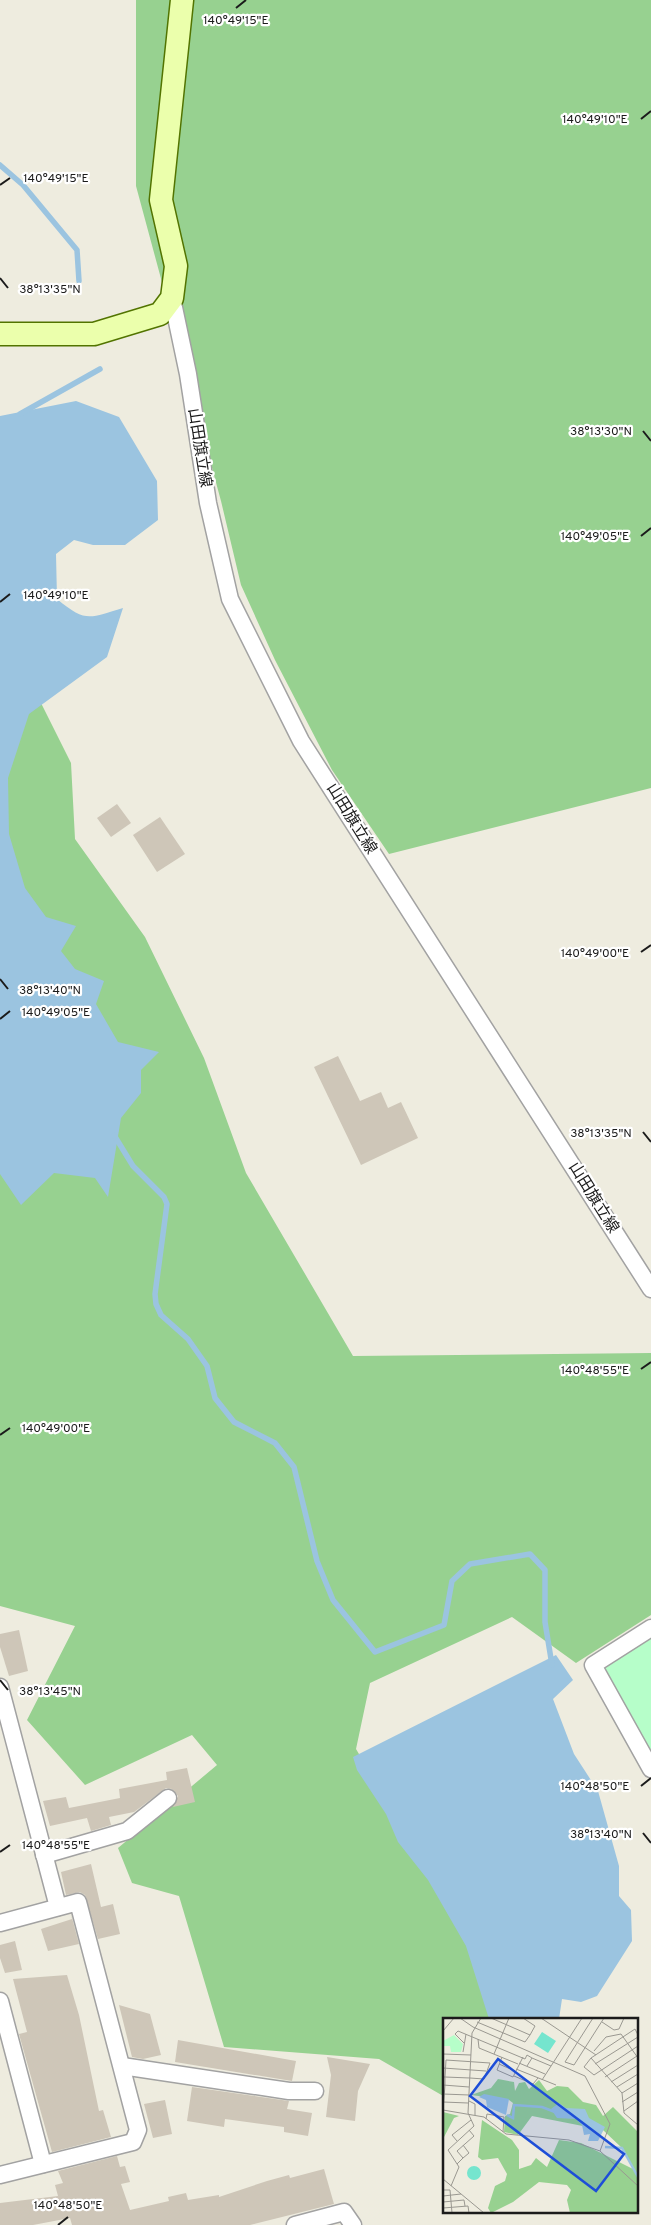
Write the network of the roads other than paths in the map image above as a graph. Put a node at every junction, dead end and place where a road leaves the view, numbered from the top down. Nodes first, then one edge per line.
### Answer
1 (182, 0) edge
2 (166, 306) junction
3 (0, 334) edge
4 (651, 1289) edge
5 (651, 1628) edge
6 (0, 1687) edge
7 (651, 1769) edge
8 (168, 1798) dead end
9 (44, 1855) junction
10 (58, 1907) junction
11 (0, 1923) edge
12 (0, 2001) edge
13 (122, 2066) junction
14 (315, 2091) dead end
15 (44, 2164) junction
16 (0, 2175) edge
17 (348, 2218) edge
18 (295, 2225) edge

1 - 2 street, 山田旗立線
2 - 3 street
2 - 4 street, 山田旗立線
5 - 7 street
6 - 9 street
8 - 9 street
9 - 10 street
10 - 11 street
10 - 13 street
12 - 15 street
13 - 14 street
13 - 15 street
15 - 16 street
17 - 18 street

